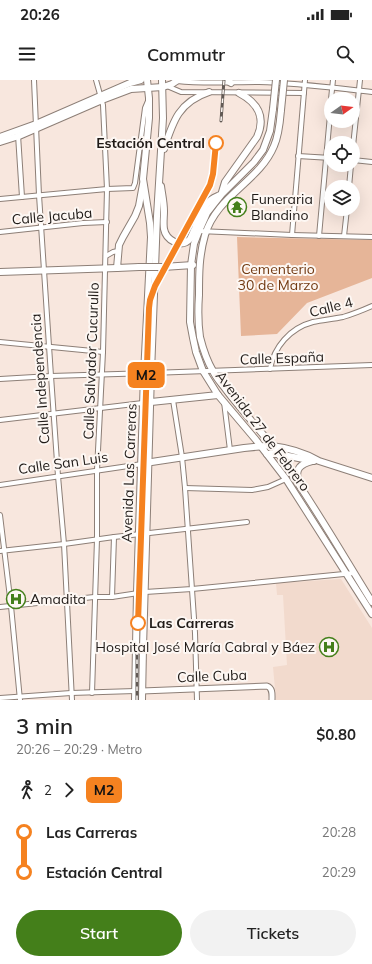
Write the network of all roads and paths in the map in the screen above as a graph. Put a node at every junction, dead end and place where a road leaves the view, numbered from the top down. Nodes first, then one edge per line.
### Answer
1 (34, 80) edge
2 (96, 80) edge
3 (141, 80) edge
4 (147, 80) edge
5 (162, 80) edge
6 (177, 80) edge
7 (276, 80) edge
8 (284, 80) edge
9 (305, 80) edge
10 (333, 80) edge
11 (360, 80) edge
12 (228, 81) edge
13 (304, 85) junction
14 (165, 87) junction
15 (333, 87) junction
16 (148, 89) junction
17 (359, 90) junction
18 (209, 92) junction
19 (333, 92) edge
20 (372, 92) edge
21 (239, 93) junction
22 (304, 93) junction
23 (102, 98) junction
24 (149, 98) junction
25 (36, 126) junction
26 (18, 134) junction
27 (354, 136) edge
28 (0, 137) edge
29 (0, 142) edge
30 (298, 156) junction
31 (160, 158) junction
32 (324, 158) edge
33 (360, 161) edge
34 (372, 162) edge
35 (326, 172) edge
36 (159, 174) junction
37 (144, 179) junction
38 (225, 182) junction
39 (133, 188) junction
40 (107, 189) junction
41 (141, 194) junction
42 (222, 194) junction
43 (39, 195) junction
44 (22, 197) junction
45 (212, 198) junction
46 (0, 200) edge
47 (226, 200) junction
48 (164, 203) junction
49 (157, 216) junction
50 (346, 216) edge
51 (107, 222) junction
52 (42, 228) junction
53 (198, 231) junction
54 (0, 232) edge
55 (206, 232) junction
56 (292, 235) junction
57 (319, 236) junction
58 (344, 236) junction
59 (372, 237) edge
60 (118, 251) junction
61 (106, 256) junction
62 (191, 265) junction
63 (199, 265) junction
64 (105, 268) junction
65 (117, 268) junction
66 (44, 270) junction
67 (0, 272) edge
68 (372, 306) edge
69 (0, 342) edge
70 (49, 346) junction
71 (103, 352) junction
72 (372, 365) edge
73 (270, 369) junction
74 (203, 371) junction
75 (212, 371) junction
76 (148, 373) junction
77 (102, 374) junction
78 (51, 376) junction
79 (0, 379) edge
80 (218, 395) junction
81 (173, 400) junction
82 (151, 402) junction
83 (224, 402) junction
84 (144, 403) junction
85 (100, 407) junction
86 (54, 413) junction
87 (0, 420) edge
88 (250, 432) junction
89 (262, 446) junction
90 (272, 446) junction
91 (244, 448) junction
92 (230, 450) junction
93 (267, 454) junction
94 (278, 454) junction
95 (182, 457) junction
96 (312, 461) junction
97 (319, 461) junction
98 (149, 462) junction
99 (142, 464) junction
100 (97, 470) junction
101 (58, 476) junction
102 (372, 478) edge
103 (286, 479) junction
104 (0, 485) edge
105 (300, 486) junction
106 (185, 488) junction
107 (0, 515) edge
108 (247, 522) dead end
109 (188, 529) junction
110 (147, 533) junction
111 (140, 534) junction
112 (114, 537) junction
113 (97, 539) junction
114 (64, 544) junction
115 (2, 551) edge
116 (354, 573) junction
117 (346, 574) junction
118 (192, 589) junction
119 (145, 592) junction
120 (137, 593) junction
121 (112, 597) junction
122 (94, 598) junction
123 (67, 601) junction
124 (372, 602) edge
125 (11, 606) junction
126 (0, 607) edge
127 (372, 614) edge
128 (197, 690) junction
129 (135, 691) junction
130 (142, 691) junction
131 (92, 693) junction
132 (71, 694) junction
133 (0, 698) edge
134 (20, 698) edge
135 (72, 700) edge
136 (135, 700) edge
137 (142, 700) edge
138 (197, 700) edge
139 (272, 700) edge

1 - 25 street, Calle Independencia
2 - 23 street, Calle Salvador Cucurullo
3 - 23 main road
4 - 16 main road, Avenida Las Carreras
5 - 14 main road, Avenida Las Carreras
6 - 12 street
6 - 14 main road
7 - 42 main road, Avenida 27 de Febrero, bridge
8 - 47 main road, Avenida 27 de Febrero, bridge
9 - 13 street
10 - 15 street
11 - 17 street
12 - 13 street
13 - 15 street
13 - 22 street
14 - 16 main road
14 - 18 street
14 - 31 main road, Avenida Las Carreras
15 - 17 street
15 - 19 street
16 - 23 main road
16 - 24 main road, Avenida Las Carreras
17 - 20 street
17 - 27 street
18 - 21 street
18 - 31 main road
21 - 22 street
21 - 38 main road
22 - 30 street
23 - 25 main road
23 - 40 street, Calle Salvador Cucurullo
24 - 37 main road, Avenida Las Carreras
24 - 39 street
25 - 26 main road
25 - 43 street, Calle Independencia
26 - 28 main road
26 - 29 main road
26 - 44 street
30 - 32 street
30 - 56 street
31 - 36 main road, Avenida Las Carreras
33 - 34 street
35 - 57 street
36 - 48 main road
36 - 49 main road, Avenida Las Carreras
37 - 41 main road
37 - 76 main road, Avenida Las Carreras
38 - 42 main road
38 - 45 main road
39 - 40 street
39 - 41 street
40 - 43 street
40 - 51 street, Calle Salvador Cucurullo
41 - 60 main road
42 - 45 main road
42 - 47 main road
42 - 53 main road, Avenida 27 de Febrero
43 - 44 street
43 - 52 street, Calle Independencia
44 - 46 street
45 - 48 main road
47 - 55 main road, Avenida 27 de Febrero
48 - 49 main road
49 - 76 main road, Avenida Las Carreras
50 - 58 street
51 - 52 street, Calle Jacuba
51 - 61 street, Calle Salvador Cucurullo
52 - 54 street, Calle Jacuba
52 - 66 street, Calle Independencia
53 - 55 street
53 - 62 main road, Avenida 27 de Febrero
55 - 56 street
55 - 63 main road, Avenida 27 de Febrero
56 - 57 street
57 - 58 street
58 - 59 street
60 - 61 street
60 - 65 main road
61 - 64 street, Calle Salvador Cucurullo
62 - 63 main road
62 - 65 main road, bridge
62 - 74 main road, Avenida 27 de Febrero
63 - 75 main road, Avenida 27 de Febrero
64 - 65 main road
64 - 66 main road
64 - 71 street, Calle Salvador Cucurullo
66 - 67 main road
66 - 70 street, Calle Independencia
68 - 73 street, Calle 4
69 - 70 street
70 - 71 street
70 - 78 street, Calle Independencia
71 - 77 street, Calle Salvador Cucurullo
72 - 73 street, Calle España
73 - 75 street, Calle España
74 - 75 street, Calle España
74 - 76 street, Calle España
74 - 80 main road, Avenida 27 de Febrero
75 - 90 main road, Avenida 27 de Febrero
76 - 77 street, Calle España
76 - 82 main road, Avenida Las Carreras
76 - 84 main road, Avenida Las Carreras
77 - 78 street, Calle España
77 - 85 street, Calle Salvador Cucurullo
78 - 79 street, Calle España
78 - 86 street, Calle Independencia
80 - 81 main road
80 - 83 main road, Avenida 27 de Febrero
81 - 82 main road
81 - 95 street
82 - 84 street
82 - 98 main road, Avenida Las Carreras
83 - 88 main road, Avenida 27 de Febrero
83 - 92 street
84 - 85 street
84 - 99 main road, Avenida Las Carreras
85 - 86 street
85 - 100 street, Calle Salvador Cucurullo
86 - 87 street
86 - 101 street, Calle Independencia
88 - 89 main road, Avenida 27 de Febrero
88 - 91 main road
89 - 90 main road, Calle San Luis
89 - 91 main road, Calle San Luis
89 - 93 main road, Avenida 27 de Febrero
90 - 94 main road, Avenida 27 de Febrero
90 - 97 main road, Calle San Luis
91 - 92 main road, Calle San Luis
92 - 95 main road, Calle San Luis
93 - 94 main road
93 - 103 main road, Avenida 27 de Febrero
94 - 96 main road
94 - 105 main road, Avenida 27 de Febrero
95 - 98 main road, Calle San Luis
95 - 106 street
96 - 97 main road
96 - 105 main road
97 - 102 main road
98 - 99 main road, Calle San Luis
98 - 110 main road, Avenida Las Carreras
99 - 100 street, Calle San Luis
99 - 111 main road, Avenida Las Carreras
100 - 101 street, Calle San Luis
100 - 113 street, Calle Salvador Cucurullo
101 - 104 street, Calle San Luis
101 - 114 street, Calle Independencia
103 - 106 street
103 - 117 main road, Avenida 27 de Febrero
105 - 116 main road, Avenida 27 de Febrero
106 - 109 street
107 - 115 street
108 - 109 street
109 - 110 street
109 - 118 street
110 - 111 street
110 - 119 main road, Avenida Las Carreras
111 - 112 street
111 - 120 main road, Avenida Las Carreras
112 - 113 street
112 - 121 street
113 - 114 street
113 - 122 street, Calle Salvador Cucurullo
114 - 115 street
114 - 123 street, Calle Independencia
115 - 125 street
116 - 117 street
116 - 124 main road, Avenida 27 de Febrero
117 - 118 street
117 - 127 main road, Avenida 27 de Febrero
118 - 119 street
118 - 128 street
119 - 120 street
119 - 130 main road, Avenida Las Carreras
120 - 121 street
120 - 129 main road, Avenida Las Carreras
121 - 122 street
122 - 123 street
122 - 131 street, Calle Salvador Cucurullo
123 - 125 street
123 - 132 street, Calle Independencia
125 - 126 street
125 - 134 street
128 - 130 street, Calle Cuba
128 - 138 street
128 - 139 street, Calle Cuba
129 - 131 street
129 - 136 main road, Avenida Las Carreras
130 - 137 main road, Avenida Las Carreras
131 - 132 street
132 - 134 street
132 - 135 street, Calle Independencia
133 - 134 street

